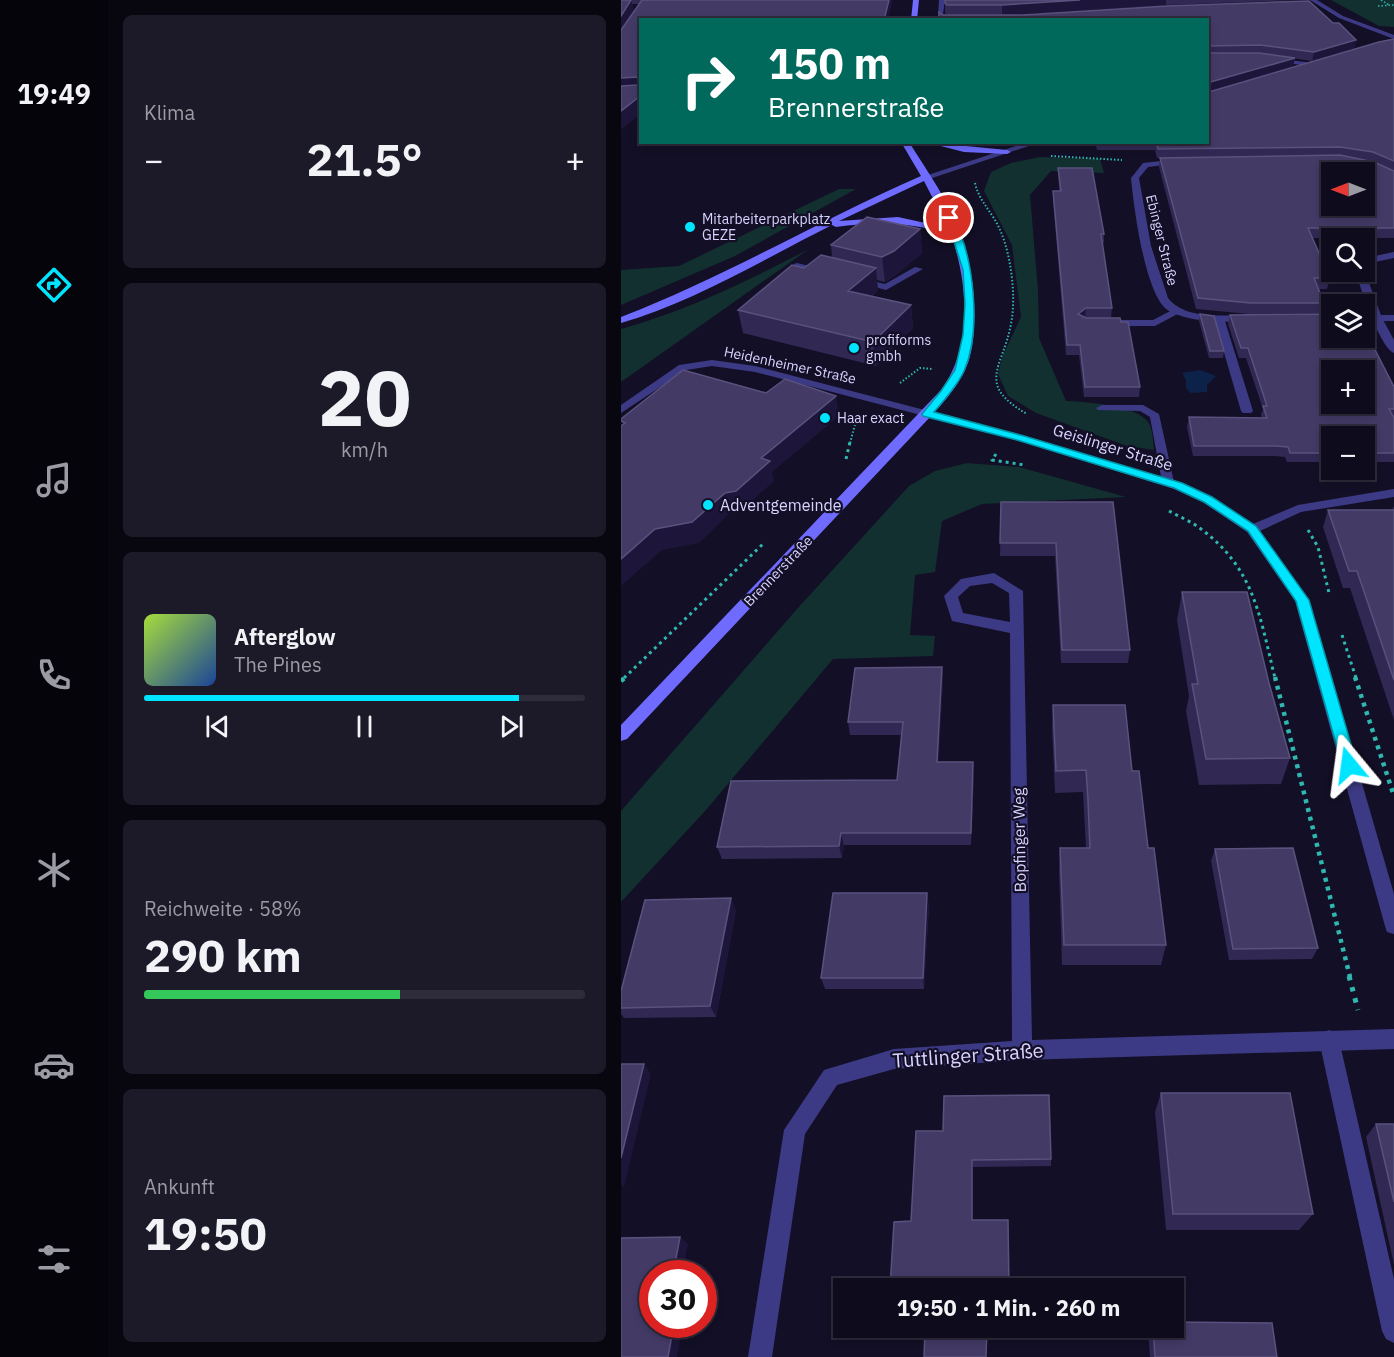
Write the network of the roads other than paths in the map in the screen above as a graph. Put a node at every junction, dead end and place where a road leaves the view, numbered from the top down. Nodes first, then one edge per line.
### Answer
1 (917, 0) edge
2 (942, 0) edge
3 (1313, 3) edge
4 (914, 18) edge
5 (944, 18) edge
6 (1394, 39) edge
7 (1384, 44) edge
8 (1269, 58) edge
9 (1323, 62) edge
10 (1313, 65) junction
11 (1292, 71) edge
12 (906, 144) edge
13 (937, 144) edge
14 (1032, 144) edge
15 (1007, 152) junction
16 (1185, 161) edge
17 (926, 177) junction
18 (825, 226) junction
19 (957, 234) junction
20 (1394, 255) edge
21 (1375, 259) edge
22 (797, 266) edge
23 (918, 269) dead end
24 (831, 274) edge
25 (853, 279) edge
26 (1364, 282) edge
27 (1180, 310) junction
28 (1219, 318) junction
29 (1259, 318) edge
30 (1377, 318) junction
31 (1394, 318) edge
32 (621, 320) edge
33 (1097, 323) edge
34 (1394, 350) edge
35 (1102, 408) dead end
36 (621, 410) edge
37 (1247, 411) dead end
38 (927, 414) junction
39 (1168, 483) junction
40 (1394, 493) edge
41 (1252, 529) junction
42 (1017, 629) dead end
43 (621, 735) edge
44 (1394, 926) edge
45 (1394, 1039) edge
46 (1329, 1040) junction
47 (1022, 1050) junction
48 (1394, 1331) edge
49 (760, 1357) edge

1 - 4 main road
2 - 5 street
3 - 6 street
6 - 7 street
8 - 10 street
9 - 10 street
10 - 11 street
12 - 17 main road, Brennerstraße
13 - 15 main road
14 - 15 street
15 - 17 street
16 - 27 street, Ebinger Straße
17 - 18 main road
17 - 19 main road, Brennerstraße
18 - 19 main road
18 - 32 main road
19 - 38 main road, Brennerstraße
20 - 21 street
22 - 24 street
23 - 25 street
26 - 30 street
27 - 28 street, Ebinger Straße
27 - 33 street
28 - 29 street, Ebinger Straße
28 - 37 street
30 - 31 street
30 - 34 street
35 - 39 street
36 - 38 street, Heidenheimer Straße
38 - 39 street, Geislinger Straße
38 - 43 main road, Brennerstraße
39 - 41 street, Geislinger Straße
40 - 41 street
41 - 44 street, Geislinger Straße
42 - 47 street, Bopfinger Weg
45 - 46 street, Tuttlinger Straße
46 - 47 street, Tuttlinger Straße
46 - 48 street
47 - 49 street, Tuttlinger Straße

